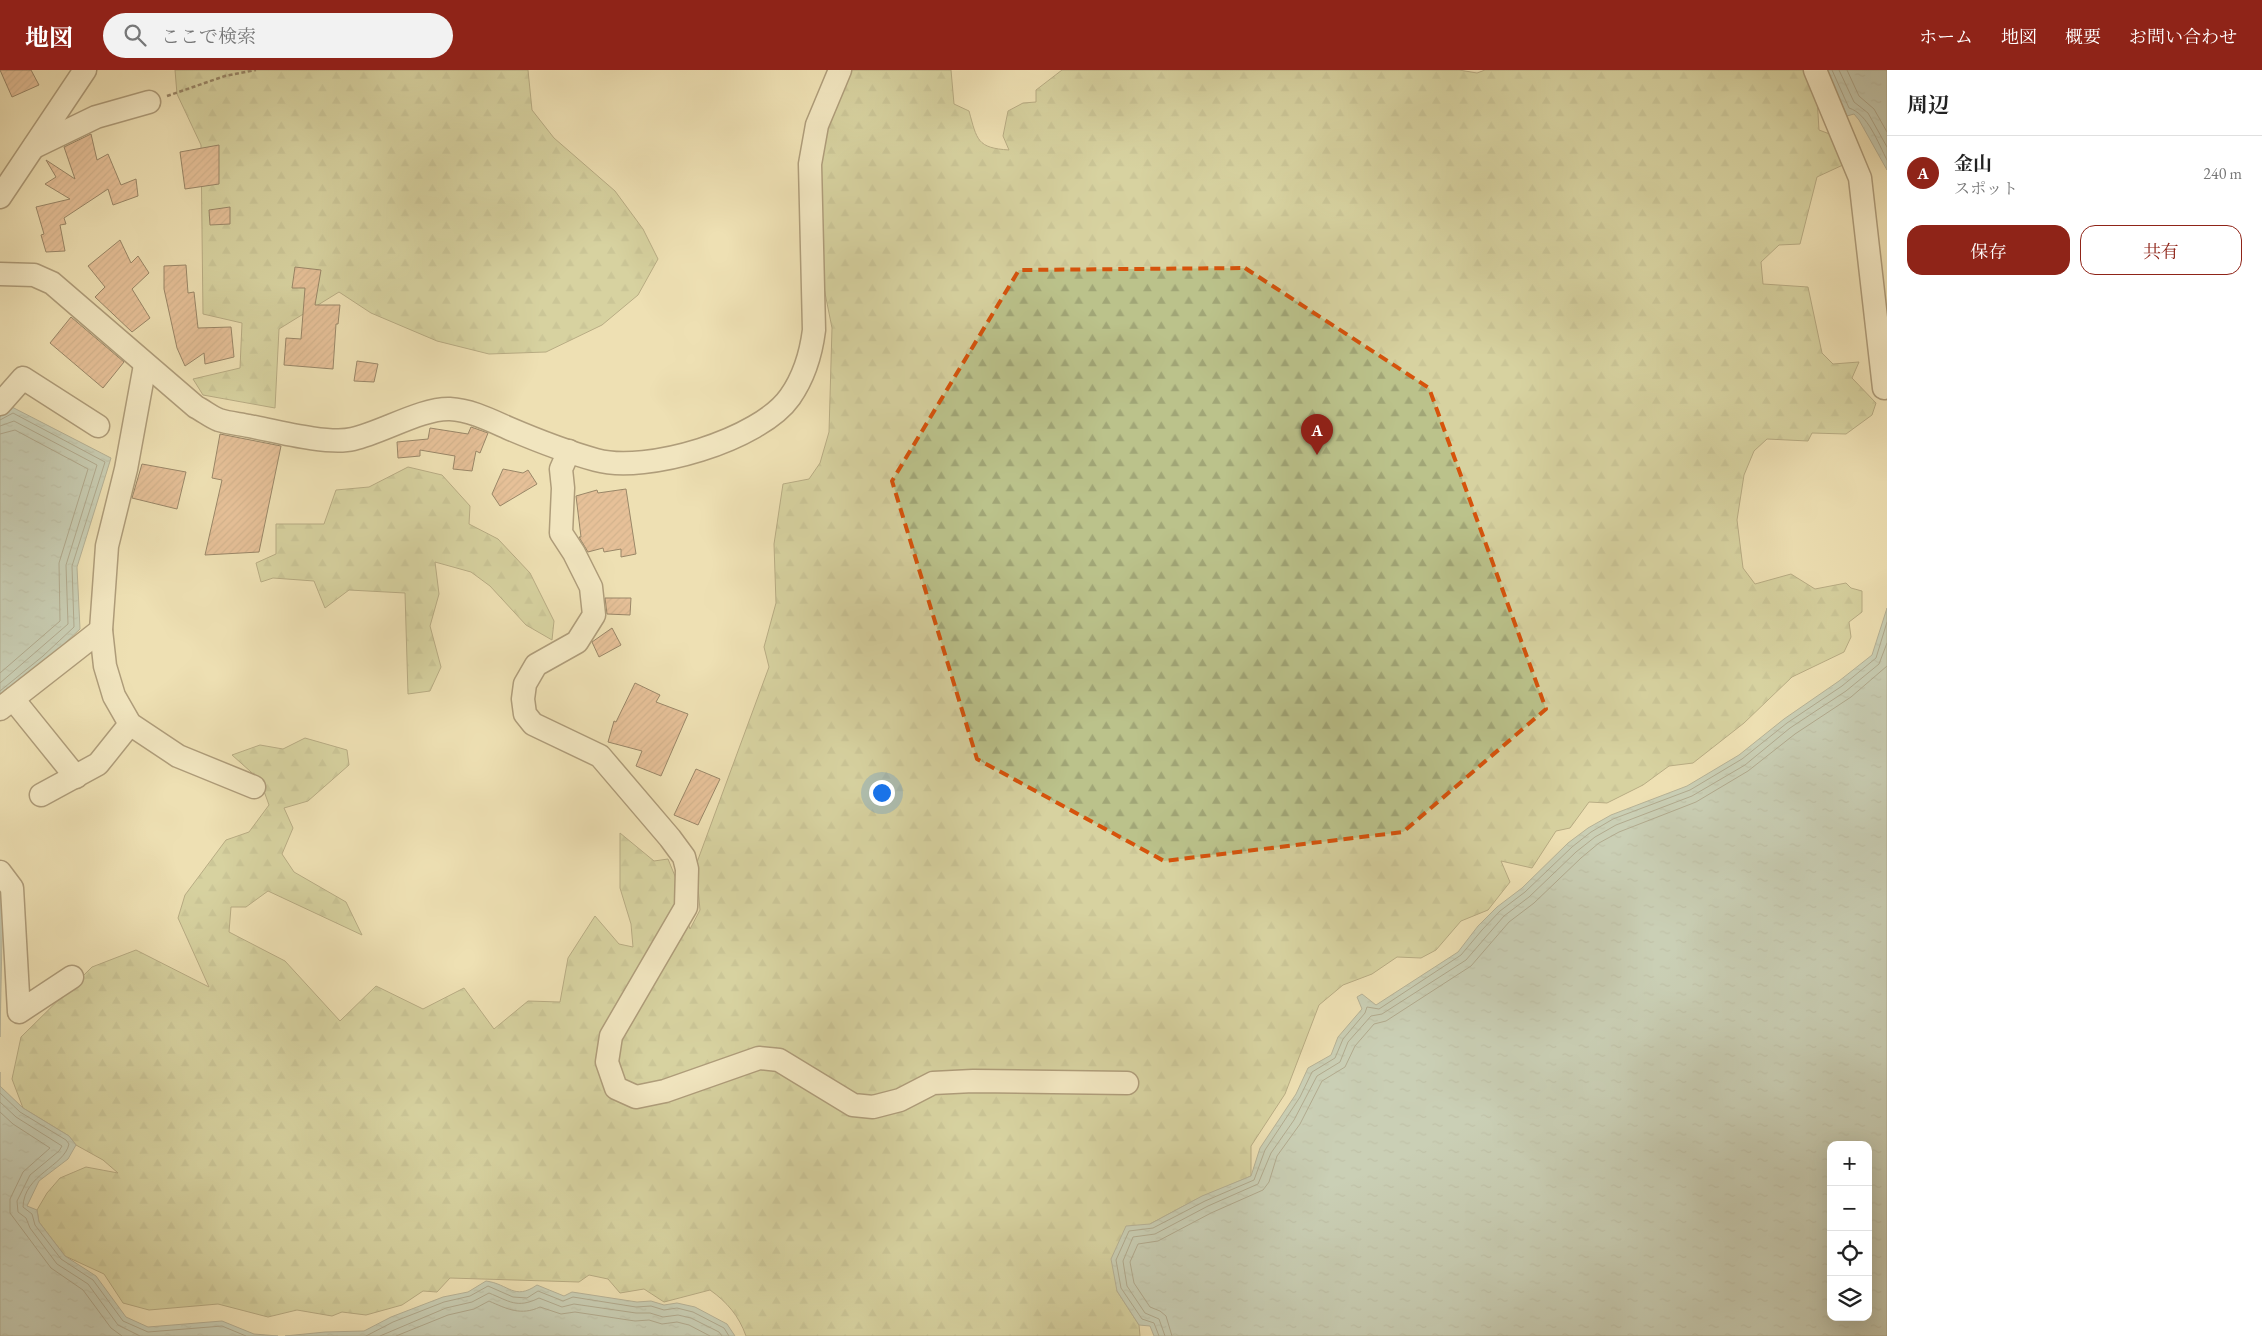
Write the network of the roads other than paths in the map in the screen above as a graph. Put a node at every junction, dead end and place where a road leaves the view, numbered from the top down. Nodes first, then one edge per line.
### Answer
1 (85, 70) edge
2 (840, 70) edge
3 (1815, 70) edge
4 (149, 102) road end
5 (33, 148) junction
6 (0, 197) edge
7 (0, 274) edge
8 (146, 365) junction
9 (1884, 388) dead end
10 (0, 404) edge
11 (98, 426) dead end
12 (569, 451) junction
13 (101, 630) junction
14 (6, 704) edge
15 (130, 724) junction
16 (76, 777) junction
17 (254, 787) dead end
18 (41, 795) dead end
19 (0, 872) edge
20 (72, 977) dead end
21 (1127, 1083) dead end

1 - 5 street
2 - 12 street
3 - 9 street
4 - 5 street
5 - 6 street
7 - 8 street
8 - 12 street
8 - 13 street
10 - 11 street
12 - 21 street
13 - 14 street
13 - 15 street
14 - 16 street
15 - 16 street
15 - 17 street
16 - 18 street
19 - 20 street

